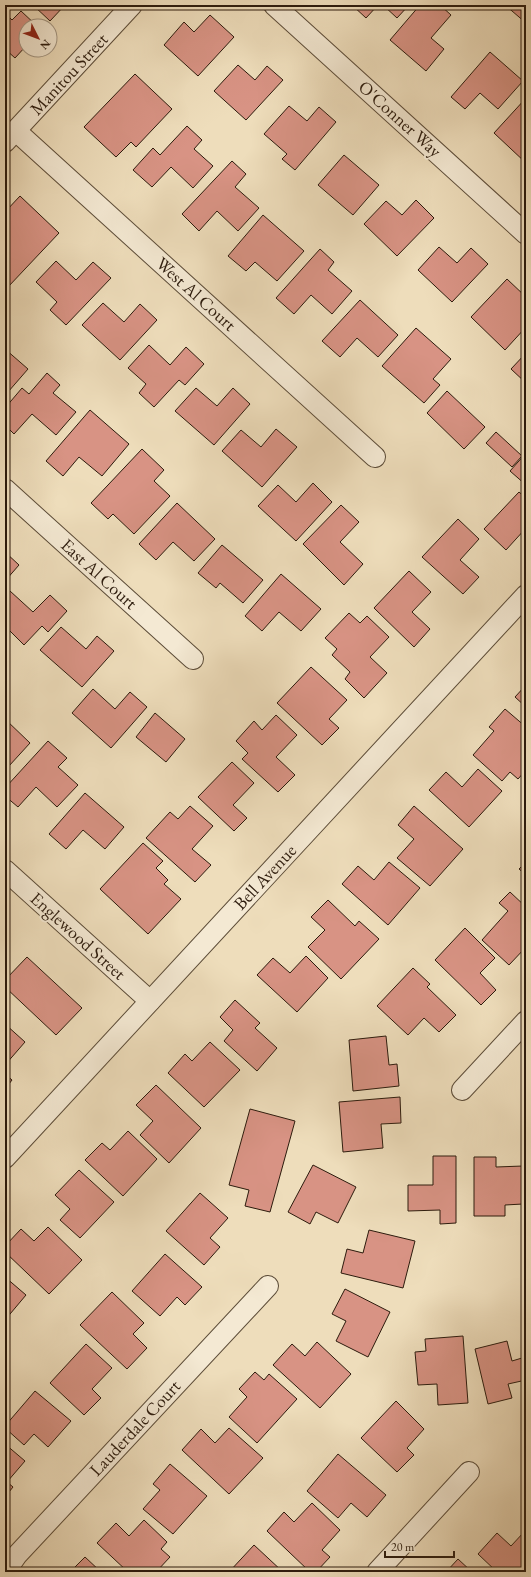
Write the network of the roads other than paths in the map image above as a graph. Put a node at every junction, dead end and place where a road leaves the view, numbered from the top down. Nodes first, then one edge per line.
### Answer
1 (132, 5) edge
2 (274, 5) edge
3 (10, 136) edge
4 (526, 234) edge
5 (375, 457) dead end
6 (5, 490) edge
7 (526, 596) edge
8 (193, 659) dead end
9 (5, 870) edge
10 (150, 1001) junction
11 (526, 1021) edge
12 (462, 1090) dead end
13 (5, 1158) edge
14 (268, 1286) dead end
15 (469, 1472) dead end
16 (5, 1572) edge
17 (377, 1572) edge

1 - 3 street, Manitou Street
2 - 4 street, O'Conner Way
3 - 5 street, West Al Court
6 - 8 street, East Al Court
7 - 10 street, Bell Avenue
9 - 10 street, Englewood Street
10 - 13 street, Bell Avenue
11 - 12 street
14 - 16 street, Lauderdale Court
15 - 17 street

